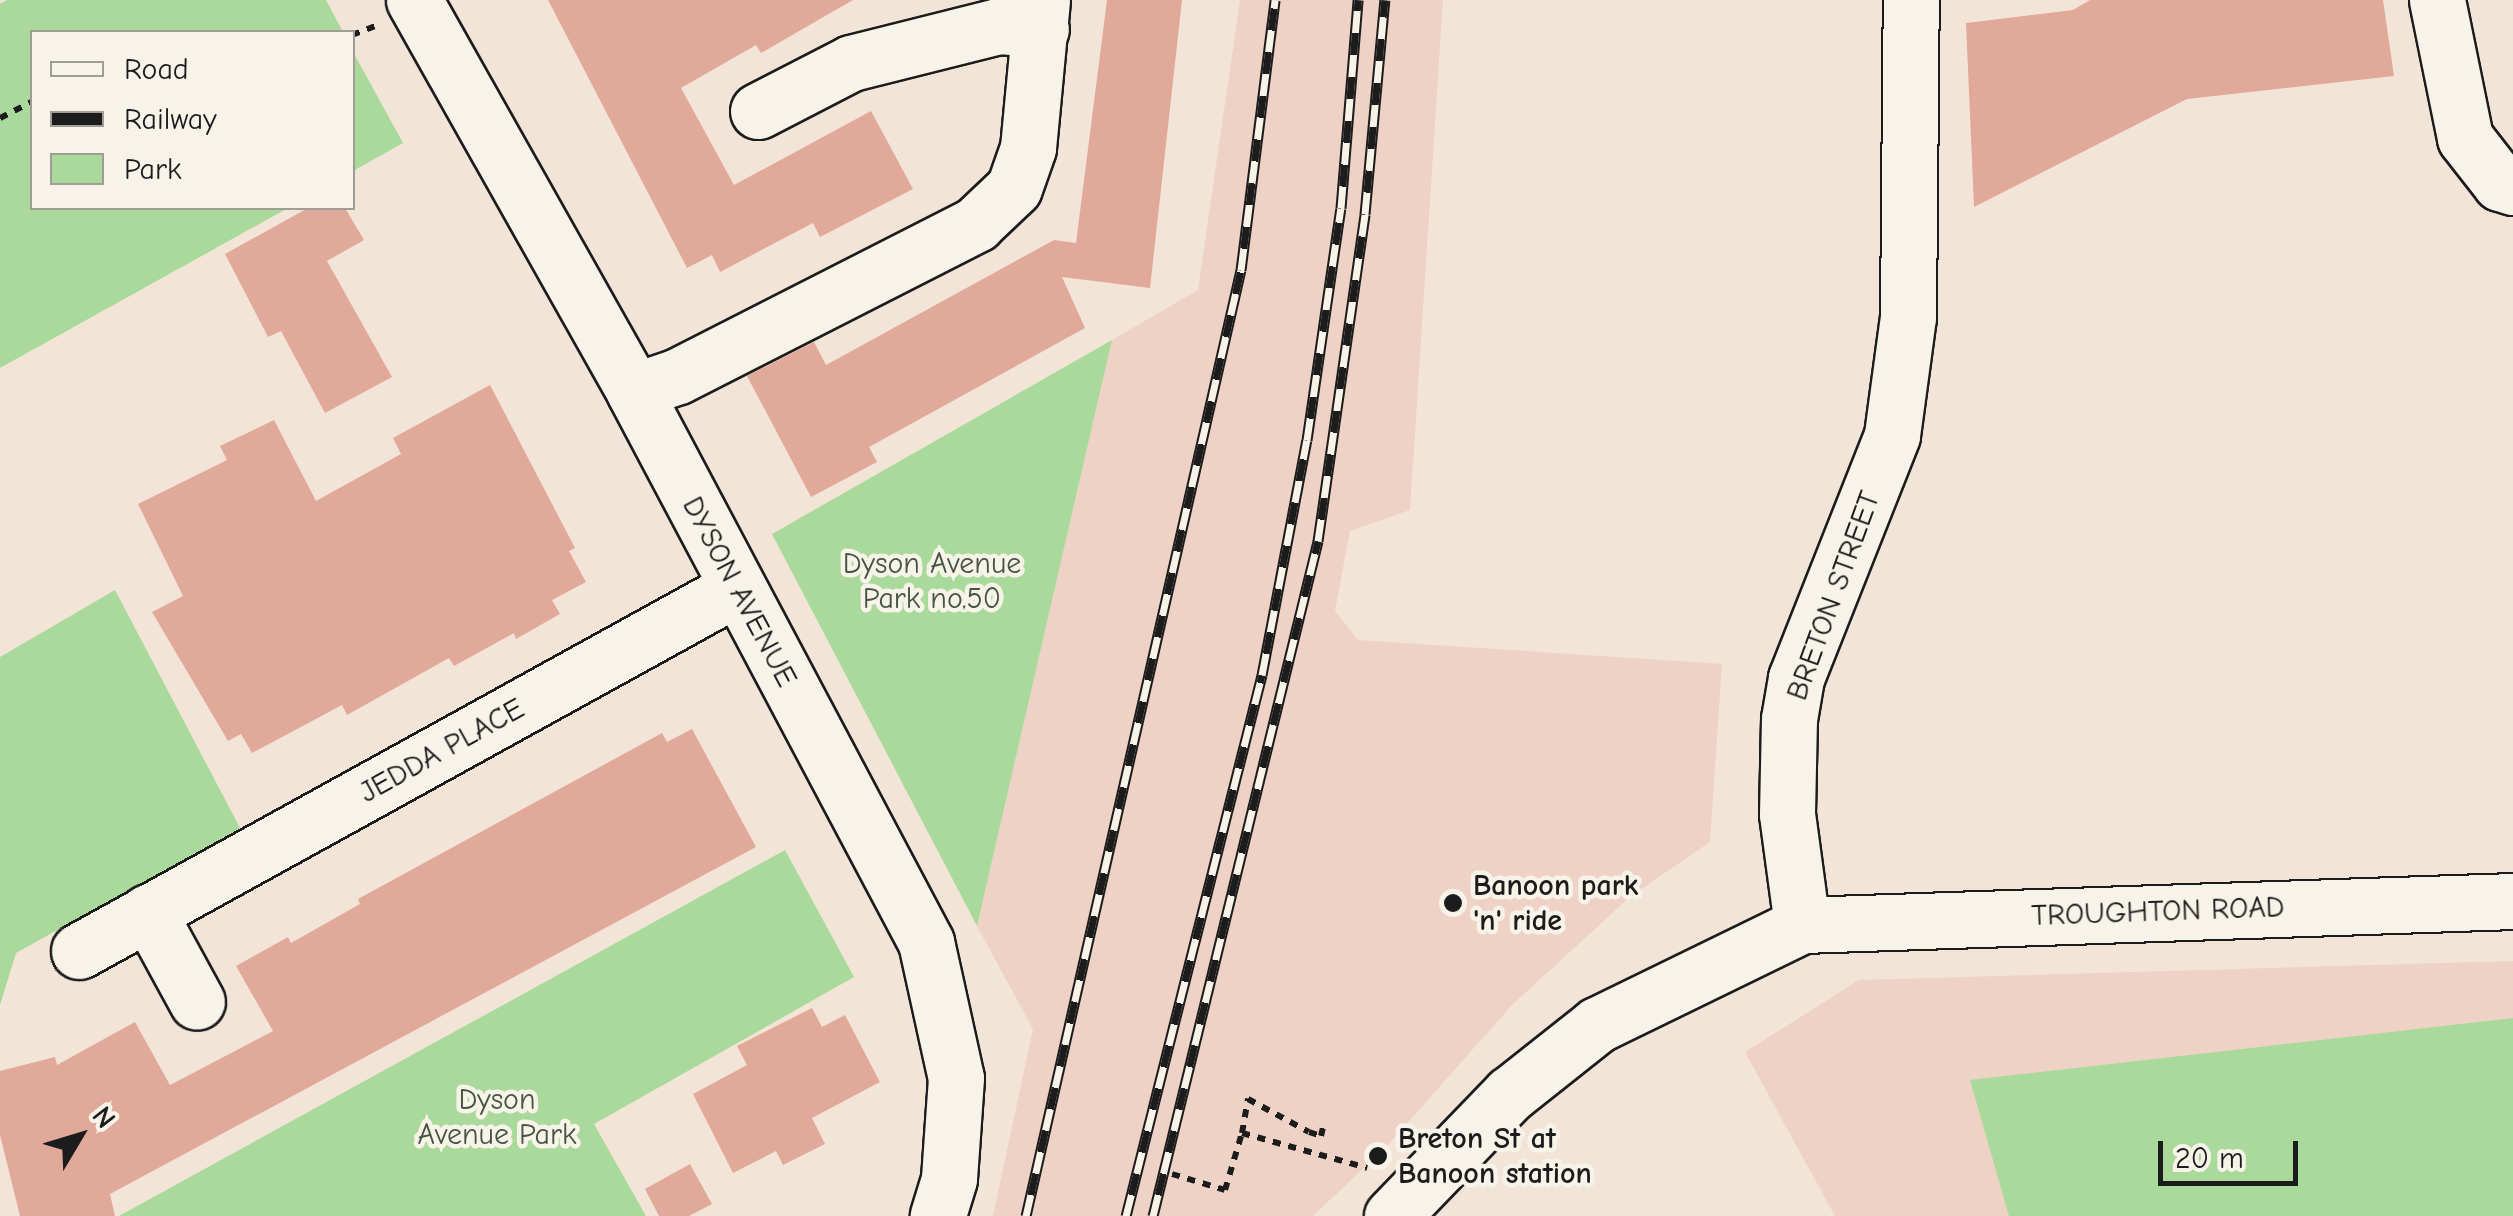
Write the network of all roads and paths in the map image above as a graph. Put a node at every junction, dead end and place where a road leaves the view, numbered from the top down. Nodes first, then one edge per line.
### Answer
1 (1912, 0) edge
2 (2437, 0) edge
3 (395, 13) edge
4 (1041, 14) edge
5 (355, 33) edge
6 (30, 103) edge
7 (758, 111) dead end
8 (0, 118) edge
9 (2513, 187) edge
10 (634, 391) junction
11 (735, 589) junction
12 (2513, 901) edge
13 (148, 912) junction
14 (1802, 925) junction
15 (79, 950) dead end
16 (197, 1002) dead end
17 (1324, 1122) dead end
18 (1242, 1133) junction
19 (1172, 1174) dead end
20 (1399, 1199) edge
21 (938, 1216) edge

1 - 14 street, BRETON STREET
2 - 9 street
3 - 5 path
3 - 10 street, DYSON AVENUE
4 - 7 street
4 - 10 street
6 - 8 path
10 - 11 street, DYSON AVENUE
11 - 13 street, JEDDA PLACE
11 - 21 street, DYSON AVENUE
12 - 14 street, TROUGHTON ROAD
13 - 15 street, JEDDA PLACE
13 - 16 street
14 - 20 street
17 - 18 path
18 - 19 path
18 - 20 path

